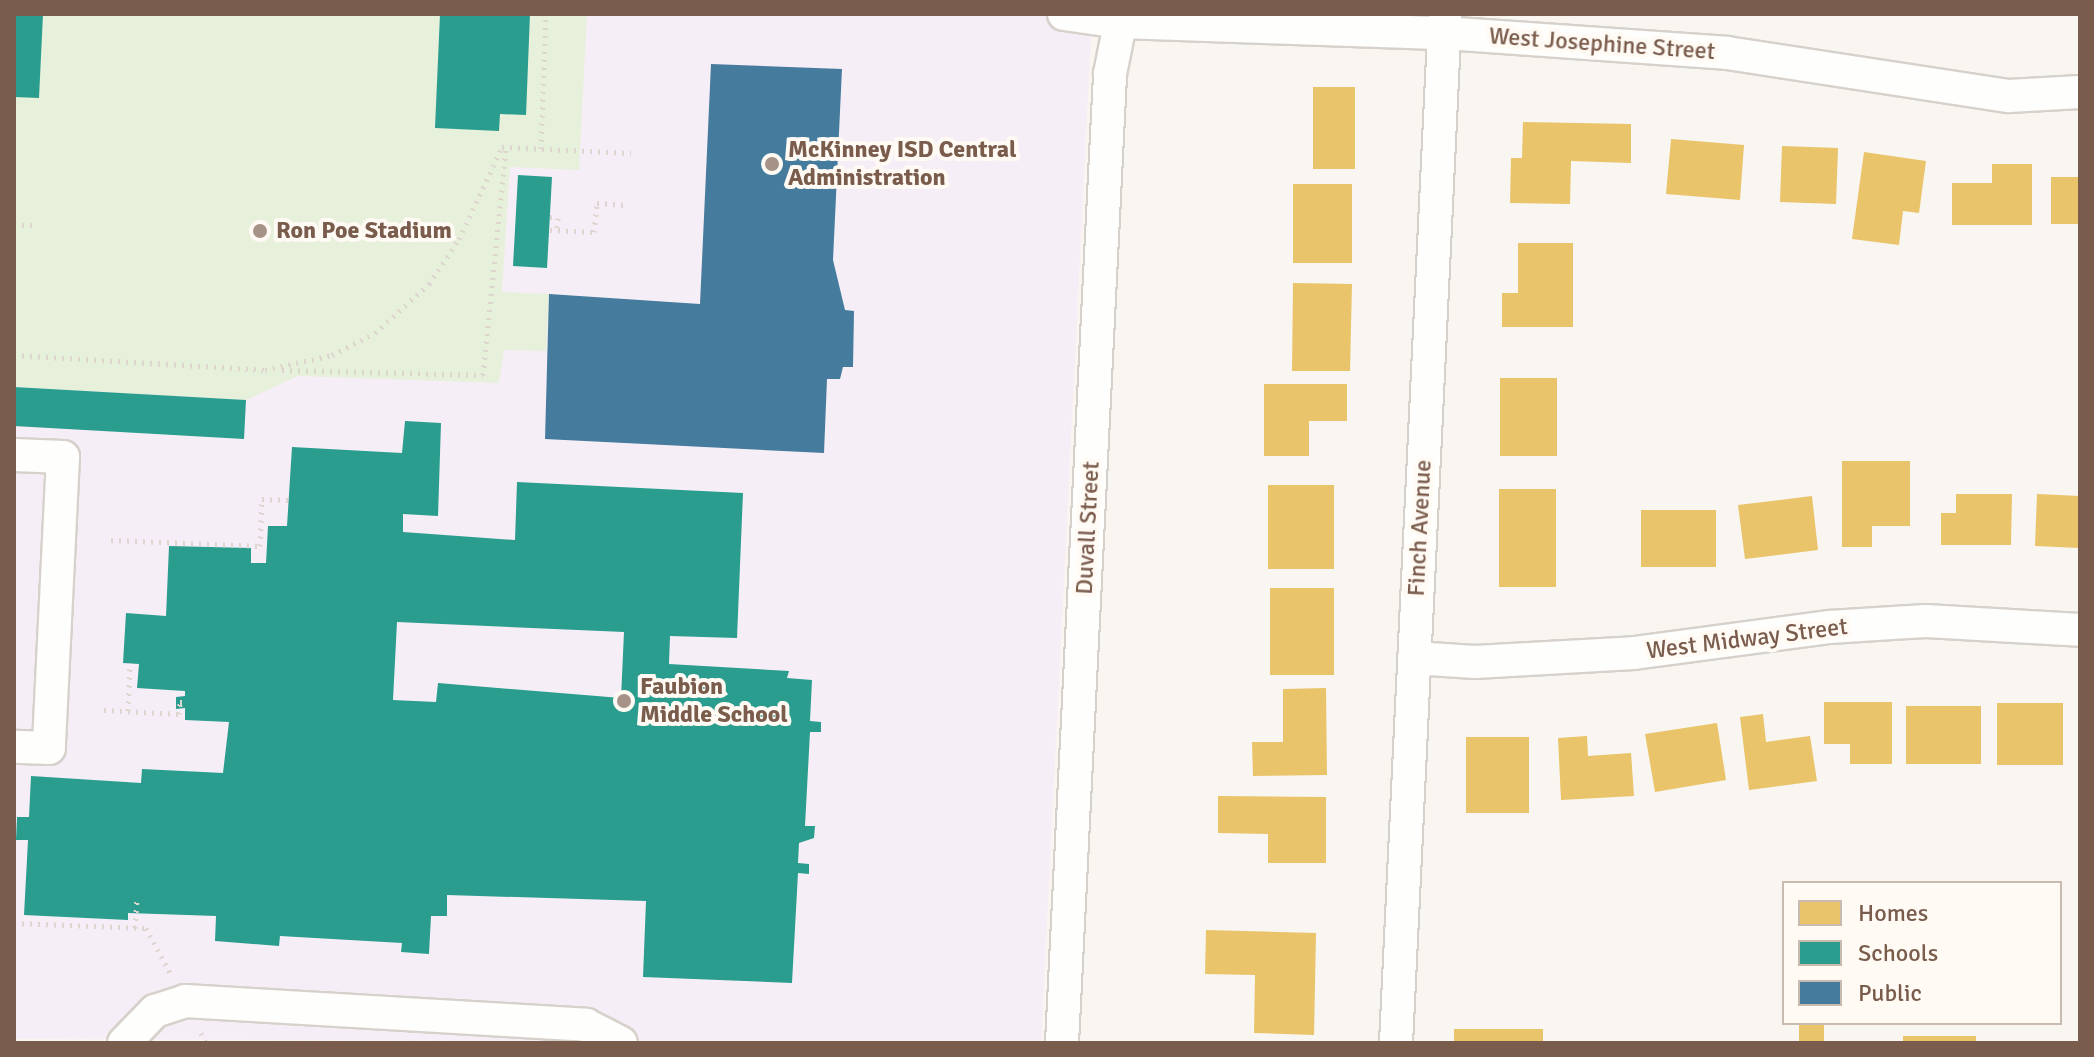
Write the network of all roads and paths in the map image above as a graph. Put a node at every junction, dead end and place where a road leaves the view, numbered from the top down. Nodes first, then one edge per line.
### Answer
1 (546, 14) edge
2 (1064, 14) edge
3 (1122, 18) edge
4 (1445, 24) edge
5 (2080, 92) edge
6 (506, 147) junction
7 (541, 149) junction
8 (631, 153) dead end
9 (629, 205) dead end
10 (550, 217) dead end
11 (14, 225) edge
12 (34, 225) dead end
13 (14, 355) edge
14 (265, 370) junction
15 (14, 455) edge
16 (288, 500) dead end
17 (111, 540) dead end
18 (2080, 630) edge
19 (1414, 658) junction
20 (130, 663) dead end
21 (185, 702) dead end
22 (104, 710) dead end
23 (128, 711) junction
24 (14, 747) edge
25 (137, 898) dead end
26 (14, 923) edge
27 (135, 928) junction
28 (174, 981) dead end
29 (124, 1043) edge
30 (621, 1043) edge
31 (1062, 1043) edge
32 (1396, 1043) edge

1 - 7 path
2 - 3 street, West Josephine Street
3 - 4 street, West Josephine Street
3 - 31 street, Duvall Street
4 - 5 street, West Josephine Street
4 - 19 street, Finch Avenue
6 - 7 path
6 - 14 path
6 - 14 path
7 - 8 path
9 - 10 path
11 - 12 path
13 - 14 path
15 - 24 street
16 - 17 path
18 - 19 street, West Midway Street
19 - 32 street, Finch Avenue
20 - 23 path
21 - 23 path
22 - 23 path
25 - 27 path
26 - 27 path
27 - 28 path
29 - 30 street

